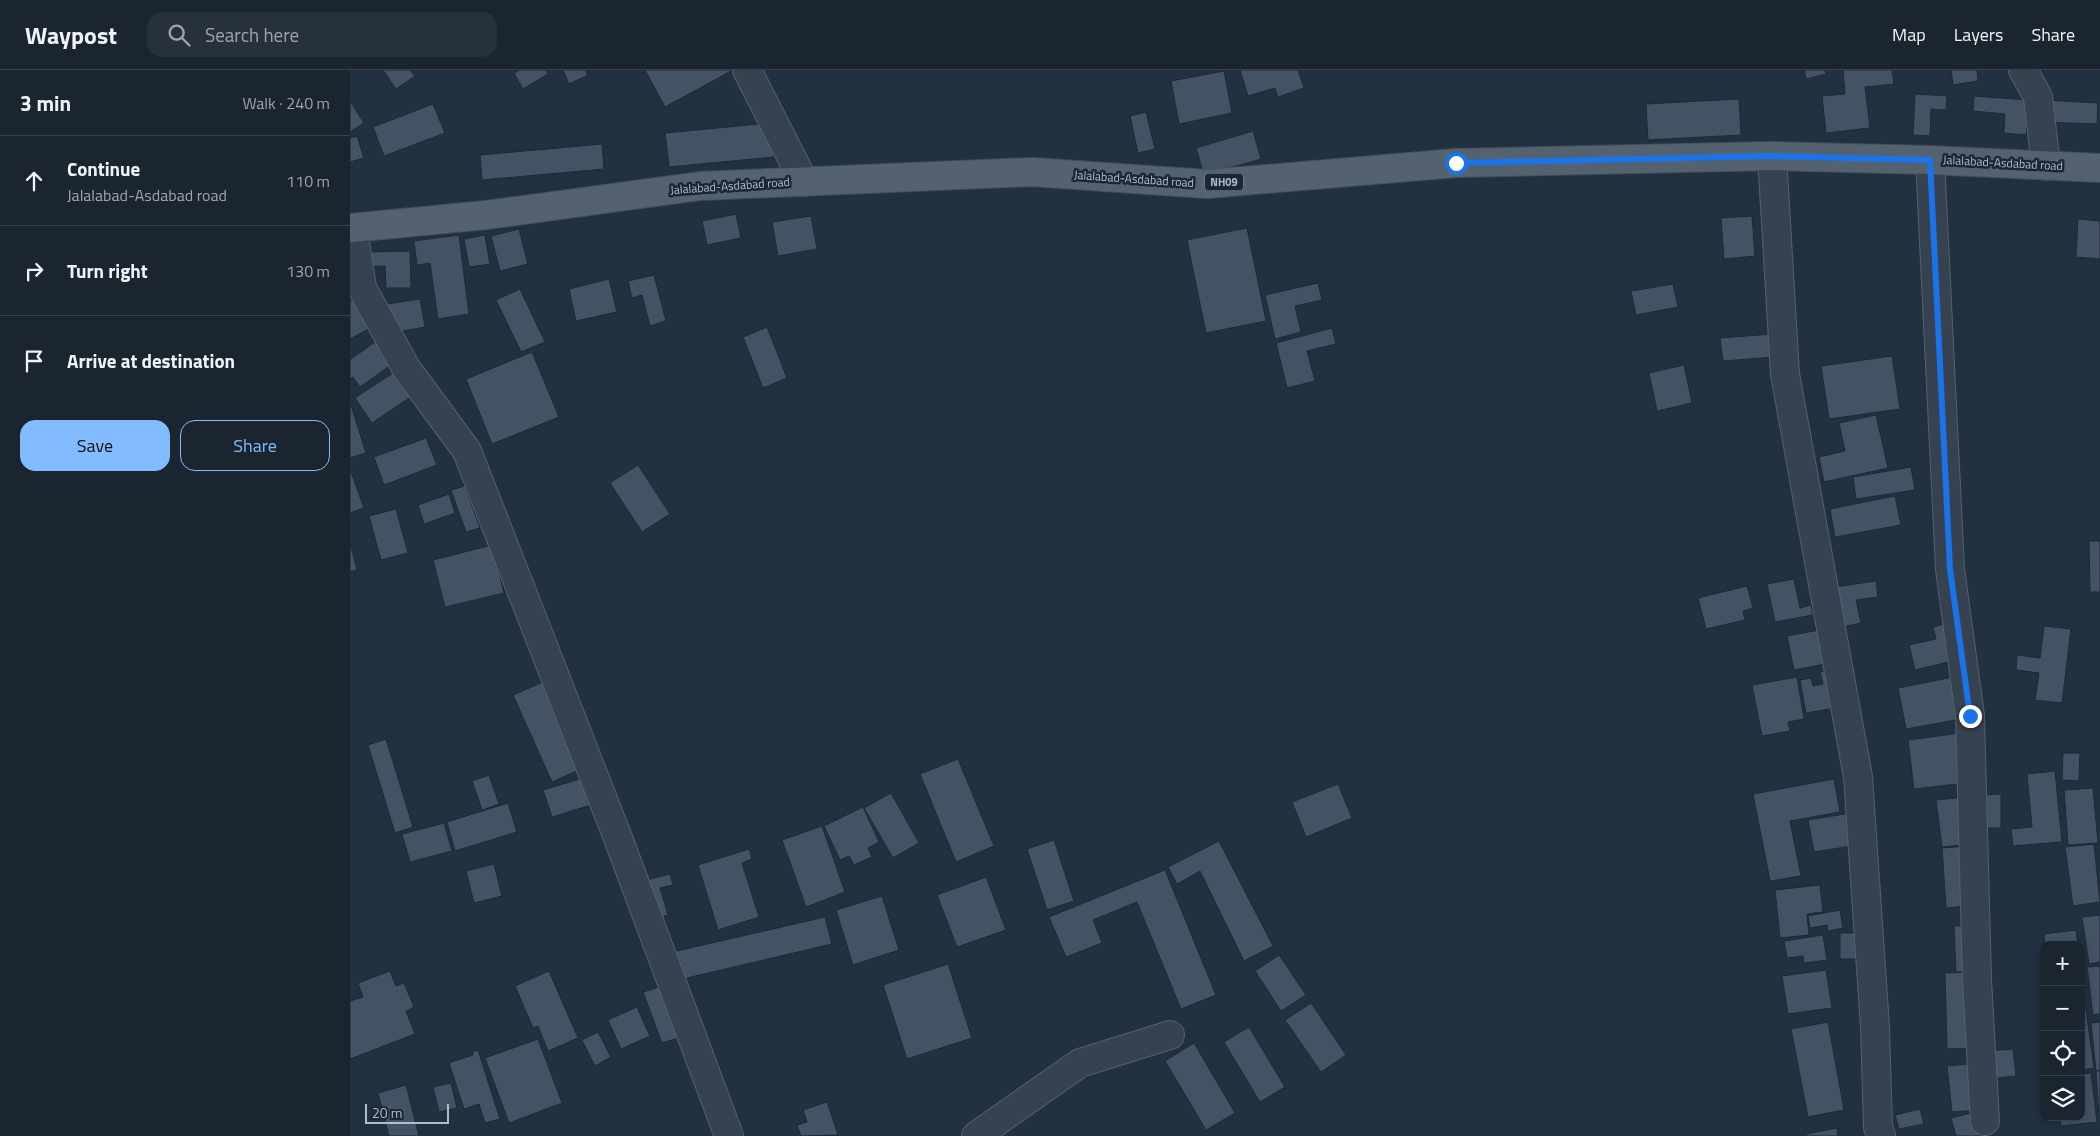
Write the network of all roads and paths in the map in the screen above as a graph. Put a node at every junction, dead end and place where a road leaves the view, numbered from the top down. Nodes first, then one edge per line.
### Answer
1 (747, 70) edge
2 (2023, 70) edge
3 (1772, 156) junction
4 (1930, 160) junction
5 (2046, 166) junction
6 (2100, 168) edge
7 (804, 182) junction
8 (352, 228) edge
9 (1170, 1035) dead end
10 (1985, 1121) dead end
11 (728, 1136) edge
12 (976, 1136) edge
13 (1881, 1136) edge

1 - 7 street
2 - 5 street
3 - 4 main road, Jalalabad-Asdabad road / NH09
3 - 7 main road, Jalalabad-Asdabad road / NH09
3 - 13 street
4 - 5 main road, Jalalabad-Asdabad road / NH09
4 - 10 street
5 - 6 main road, Jalalabad-Asdabad road / NH09
7 - 8 main road, Jalalabad-Asdabad road / NH09
8 - 11 street
9 - 12 street

